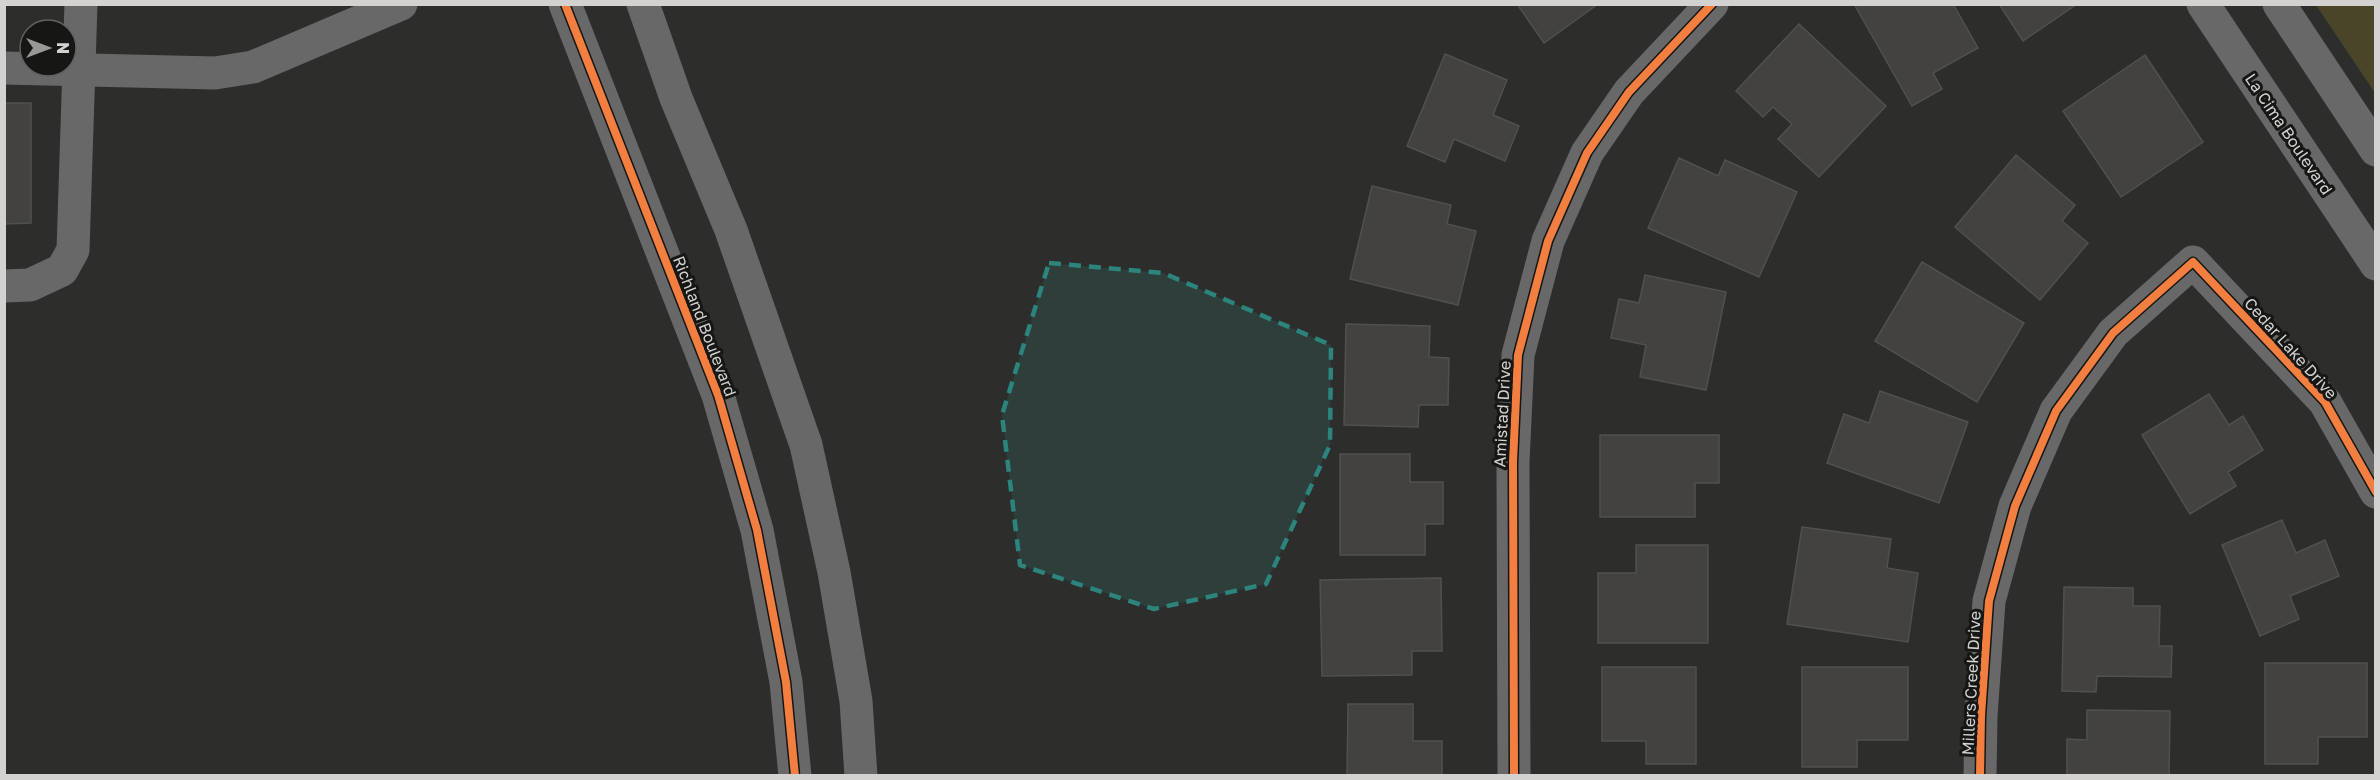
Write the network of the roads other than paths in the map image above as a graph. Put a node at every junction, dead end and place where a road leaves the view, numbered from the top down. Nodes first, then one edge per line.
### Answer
1 (81, 4) edge
2 (401, 4) edge
3 (565, 4) edge
4 (644, 4) edge
5 (1712, 4) edge
6 (2203, 4) edge
7 (2279, 4) edge
8 (4, 68) edge
9 (80, 70) junction
10 (2376, 150) edge
11 (2193, 262) joint
12 (2376, 264) edge
13 (4, 286) edge
14 (2376, 492) edge
15 (795, 776) edge
16 (861, 776) edge
17 (1514, 776) edge
18 (1980, 776) edge

1 - 9 street
2 - 9 street
3 - 15 street, Richland Boulevard
4 - 16 street
5 - 17 street, Amistad Drive
6 - 12 street, La Cima Boulevard
7 - 10 street
8 - 9 street
9 - 13 street
11 - 14 street, Cedar Lake Drive
11 - 18 street, Millers Creek Drive

